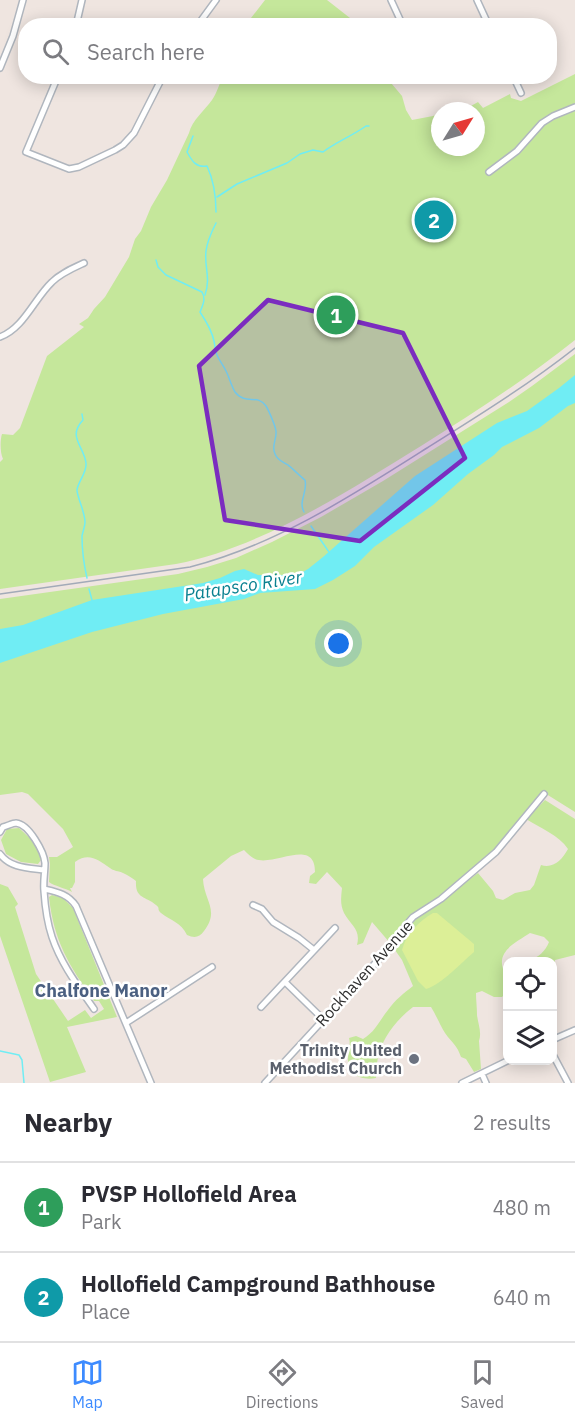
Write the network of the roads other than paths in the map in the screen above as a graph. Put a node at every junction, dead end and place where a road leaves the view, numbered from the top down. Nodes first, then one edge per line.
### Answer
1 (23, 0) edge
2 (82, 0) edge
3 (216, 0) edge
4 (391, 0) edge
5 (477, 0) edge
6 (78, 18) edge
7 (203, 18) edge
8 (398, 18) edge
9 (485, 18) edge
10 (3, 54) edge
11 (0, 68) edge
12 (55, 84) edge
13 (159, 84) edge
14 (517, 84) edge
15 (521, 93) dead end
16 (575, 107) edge
17 (489, 172) dead end
18 (84, 263) dead end
19 (0, 337) edge
20 (544, 794) dead end
21 (0, 832) edge
22 (0, 854) edge
23 (44, 870) junction
24 (44, 889) junction
25 (253, 905) dead end
26 (335, 928) dead end
27 (314, 950) junction
28 (212, 967) dead end
29 (285, 982) junction
30 (261, 1007) dead end
31 (94, 1009) dead end
32 (323, 1019) junction
33 (126, 1023) junction
34 (575, 1030) edge
35 (557, 1038) edge
36 (557, 1062) edge
37 (503, 1063) edge
38 (482, 1074) junction
39 (151, 1083) edge
40 (265, 1083) edge
41 (462, 1083) edge
42 (486, 1083) edge
43 (568, 1083) edge

1 - 10 street
2 - 6 street
3 - 7 street
4 - 8 street
5 - 9 street
10 - 11 street
12 - 13 street
14 - 15 street
16 - 17 street
18 - 19 street
20 - 32 street, Rockhaven Avenue
21 - 23 street
22 - 23 street
23 - 24 street
24 - 31 street
24 - 33 street
25 - 27 street
26 - 27 street
27 - 29 street
28 - 33 street
29 - 30 street
29 - 32 street
32 - 40 street, Rockhaven Avenue
33 - 39 street
34 - 35 street
36 - 43 street
37 - 38 street
38 - 41 street
38 - 42 street

